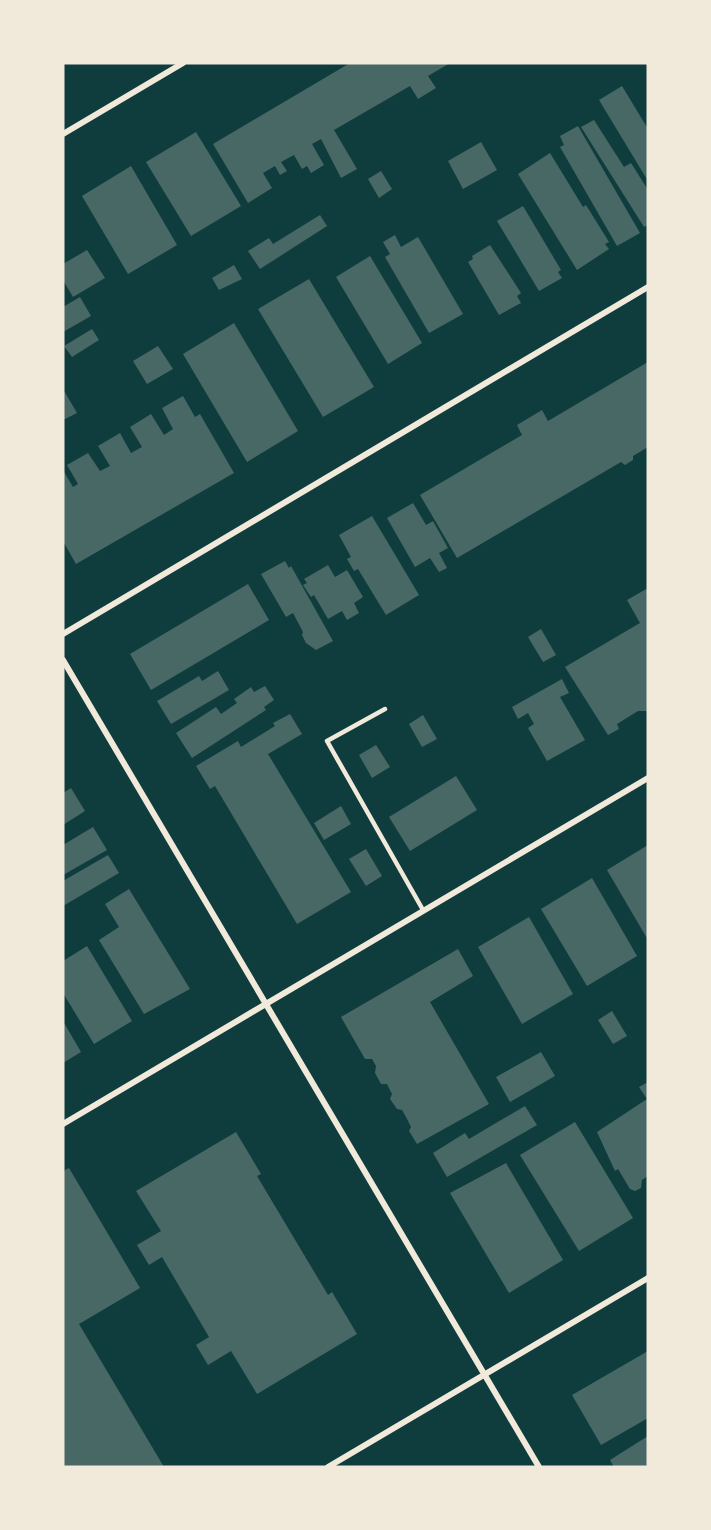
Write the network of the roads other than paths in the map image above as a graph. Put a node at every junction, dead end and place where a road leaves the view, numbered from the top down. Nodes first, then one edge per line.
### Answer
1 (183, 63) edge
2 (63, 134) edge
3 (648, 287) edge
4 (63, 634) edge
5 (63, 660) edge
6 (385, 709) dead end
7 (648, 778) edge
8 (423, 910) junction
9 (266, 1004) junction
10 (63, 1124) edge
11 (648, 1278) edge
12 (484, 1374) junction
13 (328, 1467) edge
14 (539, 1467) edge

1 - 2 street
3 - 4 street
5 - 9 street
6 - 8 lane
7 - 8 street
8 - 9 street
9 - 10 street
9 - 12 street
11 - 12 street
12 - 13 street
12 - 14 street

